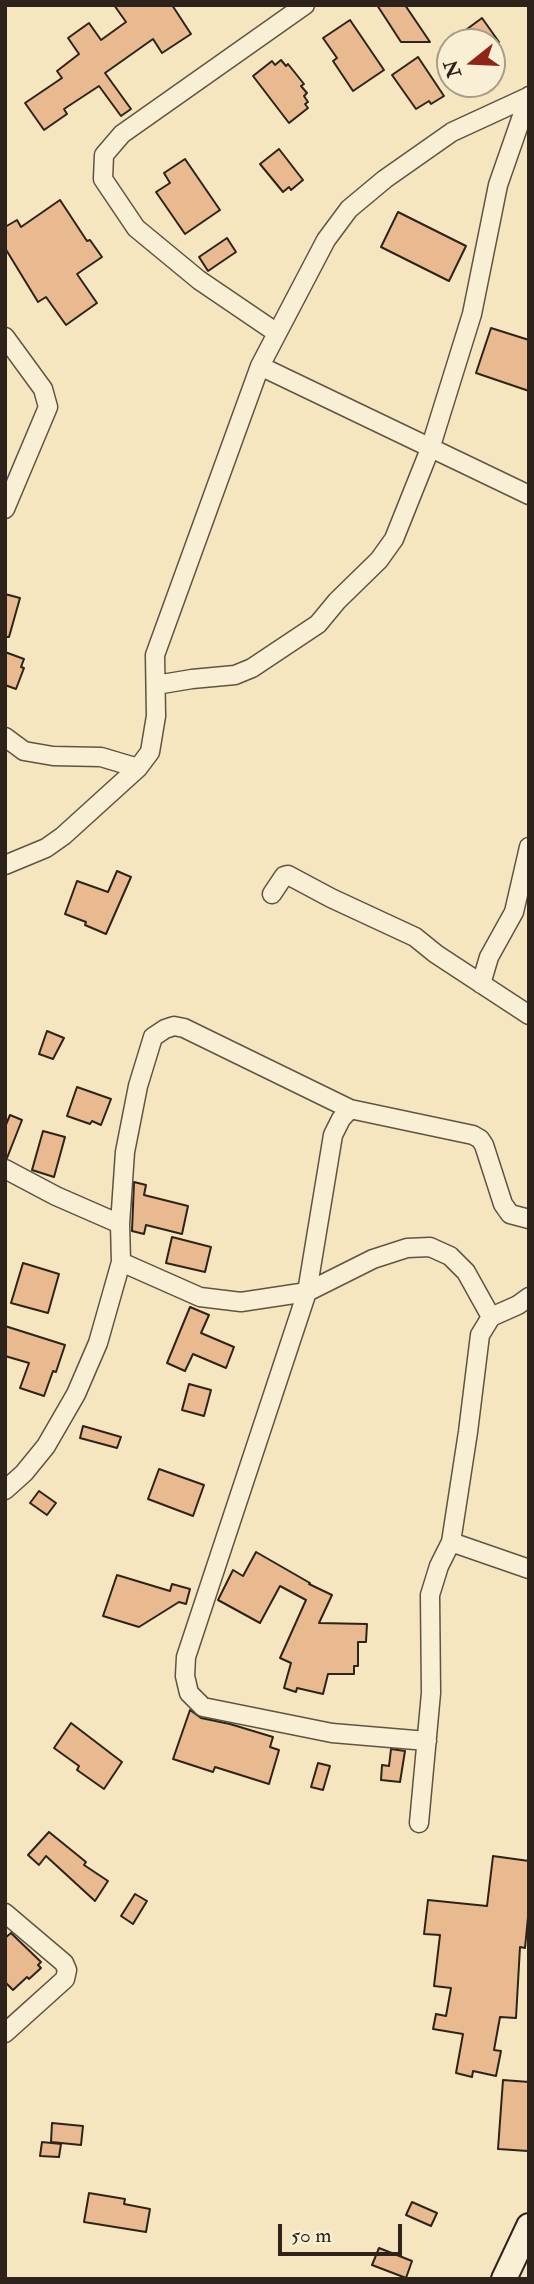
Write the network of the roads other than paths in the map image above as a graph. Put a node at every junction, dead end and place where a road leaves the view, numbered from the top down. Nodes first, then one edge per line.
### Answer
1 (305, 5) edge
2 (528, 97) edge
3 (277, 334) junction
4 (5, 337) edge
5 (260, 366) junction
6 (430, 449) junction
7 (529, 495) edge
8 (5, 509) edge
9 (156, 685) junction
10 (5, 737) edge
11 (138, 768) junction
12 (529, 847) edge
13 (5, 865) edge
14 (272, 894) dead end
15 (481, 984) junction
16 (529, 1015) edge
17 (351, 1109) junction
18 (5, 1169) edge
19 (529, 1219) edge
20 (120, 1224) junction
21 (121, 1262) junction
22 (307, 1292) junction
23 (529, 1297) edge
24 (491, 1317) junction
25 (5, 1490) edge
26 (451, 1542) junction
27 (529, 1569) edge
28 (426, 1741) junction
29 (419, 1824) dead end
30 (5, 1913) edge
31 (5, 2033) edge
32 (529, 2226) edge
33 (504, 2279) edge

1 - 3 street
2 - 3 street
2 - 6 street
3 - 5 street
4 - 8 street
5 - 6 street
5 - 9 street
6 - 7 street
6 - 9 street
9 - 11 street
10 - 11 street
11 - 13 street
12 - 15 street
14 - 15 street
15 - 16 street
17 - 19 street
17 - 20 street
17 - 22 street
18 - 20 street
20 - 21 street
21 - 22 street
21 - 25 street
22 - 24 street
22 - 28 street
23 - 24 street
24 - 26 street
26 - 27 street
26 - 28 street
28 - 29 street
30 - 31 street
32 - 33 street

